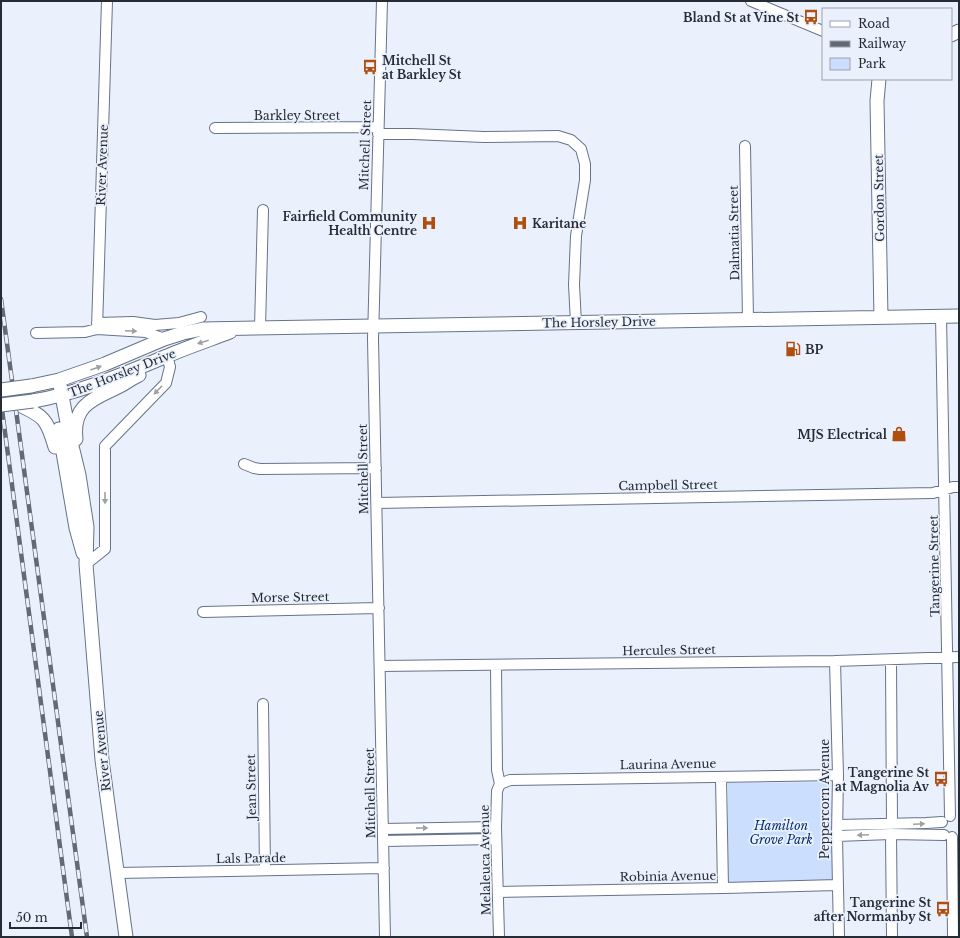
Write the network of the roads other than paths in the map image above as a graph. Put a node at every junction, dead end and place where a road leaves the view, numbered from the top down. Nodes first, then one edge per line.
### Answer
1 (107, 1) edge
2 (382, 1) edge
3 (751, 1) edge
4 (822, 31) edge
5 (879, 80) edge
6 (215, 128) dead end
7 (378, 131) junction
8 (745, 146) dead end
9 (263, 210) dead end
10 (941, 316) junction
11 (959, 316) edge
12 (201, 317) dead end
13 (881, 317) junction
14 (748, 319) junction
15 (576, 323) junction
16 (97, 326) junction
17 (373, 326) junction
18 (260, 328) junction
19 (240, 329) junction
20 (36, 333) dead end
21 (164, 339) junction
22 (161, 358) junction
23 (54, 381) junction
24 (1, 390) edge
25 (57, 397) junction
26 (1, 405) edge
27 (33, 406) junction
28 (244, 464) dead end
29 (376, 468) junction
30 (79, 475) junction
31 (959, 487) edge
32 (945, 489) junction
33 (377, 503) junction
34 (76, 528) junction
35 (86, 564) junction
36 (379, 608) junction
37 (203, 612) dead end
38 (959, 656) edge
39 (948, 657) junction
40 (891, 660) junction
41 (835, 661) junction
42 (496, 664) junction
43 (380, 666) junction
44 (263, 704) dead end
45 (838, 775) junction
46 (721, 777) junction
47 (500, 784) junction
48 (950, 819) edge
49 (838, 826) junction
50 (496, 827) junction
51 (383, 829) junction
52 (891, 829) junction
53 (952, 835) edge
54 (837, 836) junction
55 (496, 839) junction
56 (384, 841) junction
57 (384, 868) junction
58 (265, 870) junction
59 (118, 873) junction
60 (838, 885) junction
61 (723, 888) junction
62 (498, 892) junction
63 (126, 937) edge
64 (386, 937) edge
65 (499, 937) edge
66 (839, 937) edge
67 (892, 937) edge
68 (953, 937) edge

1 - 16 street, River Avenue
2 - 7 street, Mitchell Street
3 - 4 street
5 - 13 main road, Gordon Street
6 - 7 street, Barkley Street
7 - 15 street, Barkley Street
7 - 17 street, Mitchell Street
8 - 14 street, Dalmatia Street
9 - 18 street
10 - 11 main road, The Horsley Drive
10 - 13 main road, The Horsley Drive
10 - 32 street, Tangerine Street
12 - 16 street
13 - 14 main road, The Horsley Drive
14 - 15 main road, The Horsley Drive
15 - 17 main road, The Horsley Drive
16 - 20 street
16 -> 21 street
17 - 18 main road, The Horsley Drive
17 - 29 street, Mitchell Street
18 - 19 main road, The Horsley Drive
19 - 21 main road, The Horsley Drive
19 -> 22 main road, The Horsley Drive
23 -> 21 main road, The Horsley Drive
22 - 25 main road, The Horsley Drive
22 - 30 main road
22 -> 35 street
23 - 24 main road, The Horsley Drive, bridge
23 - 25 main road, River Avenue
25 - 27 main road, The Horsley Drive
25 - 30 main road, River Avenue
25 - 34 main road, River Avenue
26 - 27 main road, The Horsley Drive, bridge
27 - 34 main road
28 - 29 street
29 - 33 street, Mitchell Street
30 - 35 main road, River Avenue
31 - 32 street, Campbell Street
32 - 33 street, Campbell Street
32 - 39 street, Tangerine Street
33 - 36 street, Mitchell Street
34 - 35 main road, River Avenue
35 - 59 main road, River Avenue
36 - 37 street, Morse Street
36 - 43 street, Mitchell Street
38 - 39 street, Hercules Street
39 - 40 street, Hercules Street
39 - 48 street, Tangerine Street
40 - 41 street, Hercules Street
40 - 52 street
41 - 42 street, Hercules Street
41 - 45 street, Peppercorn Avenue
42 - 43 street, Hercules Street
42 - 47 street, Melaleuca Avenue
43 - 51 street, Mitchell Street
44 - 58 street, Jean Street
45 - 46 street, Laurina Avenue
45 - 49 street, Peppercorn Avenue
46 - 47 street, Laurina Avenue
46 - 61 street
47 - 50 street, Melaleuca Avenue
52 -> 48 street
48 - 53 street, Tangerine Street
49 - 52 street
49 - 54 street, Peppercorn Avenue
51 -> 50 street
50 - 55 street, Melaleuca Avenue
51 - 56 street, Mitchell Street
52 - 53 street
52 -> 54 street
52 - 67 street
53 - 68 street
54 - 60 street, Peppercorn Avenue
55 - 56 street
55 - 62 street, Melaleuca Avenue
56 - 57 street, Mitchell Street
57 - 58 street, Lals Parade
57 - 64 street, Mitchell Street
58 - 59 street, Lals Parade
59 - 63 main road, River Avenue
60 - 61 street, Robinia Avenue
60 - 66 street, Peppercorn Avenue
61 - 62 street, Robinia Avenue
62 - 65 street, Melaleuca Avenue

